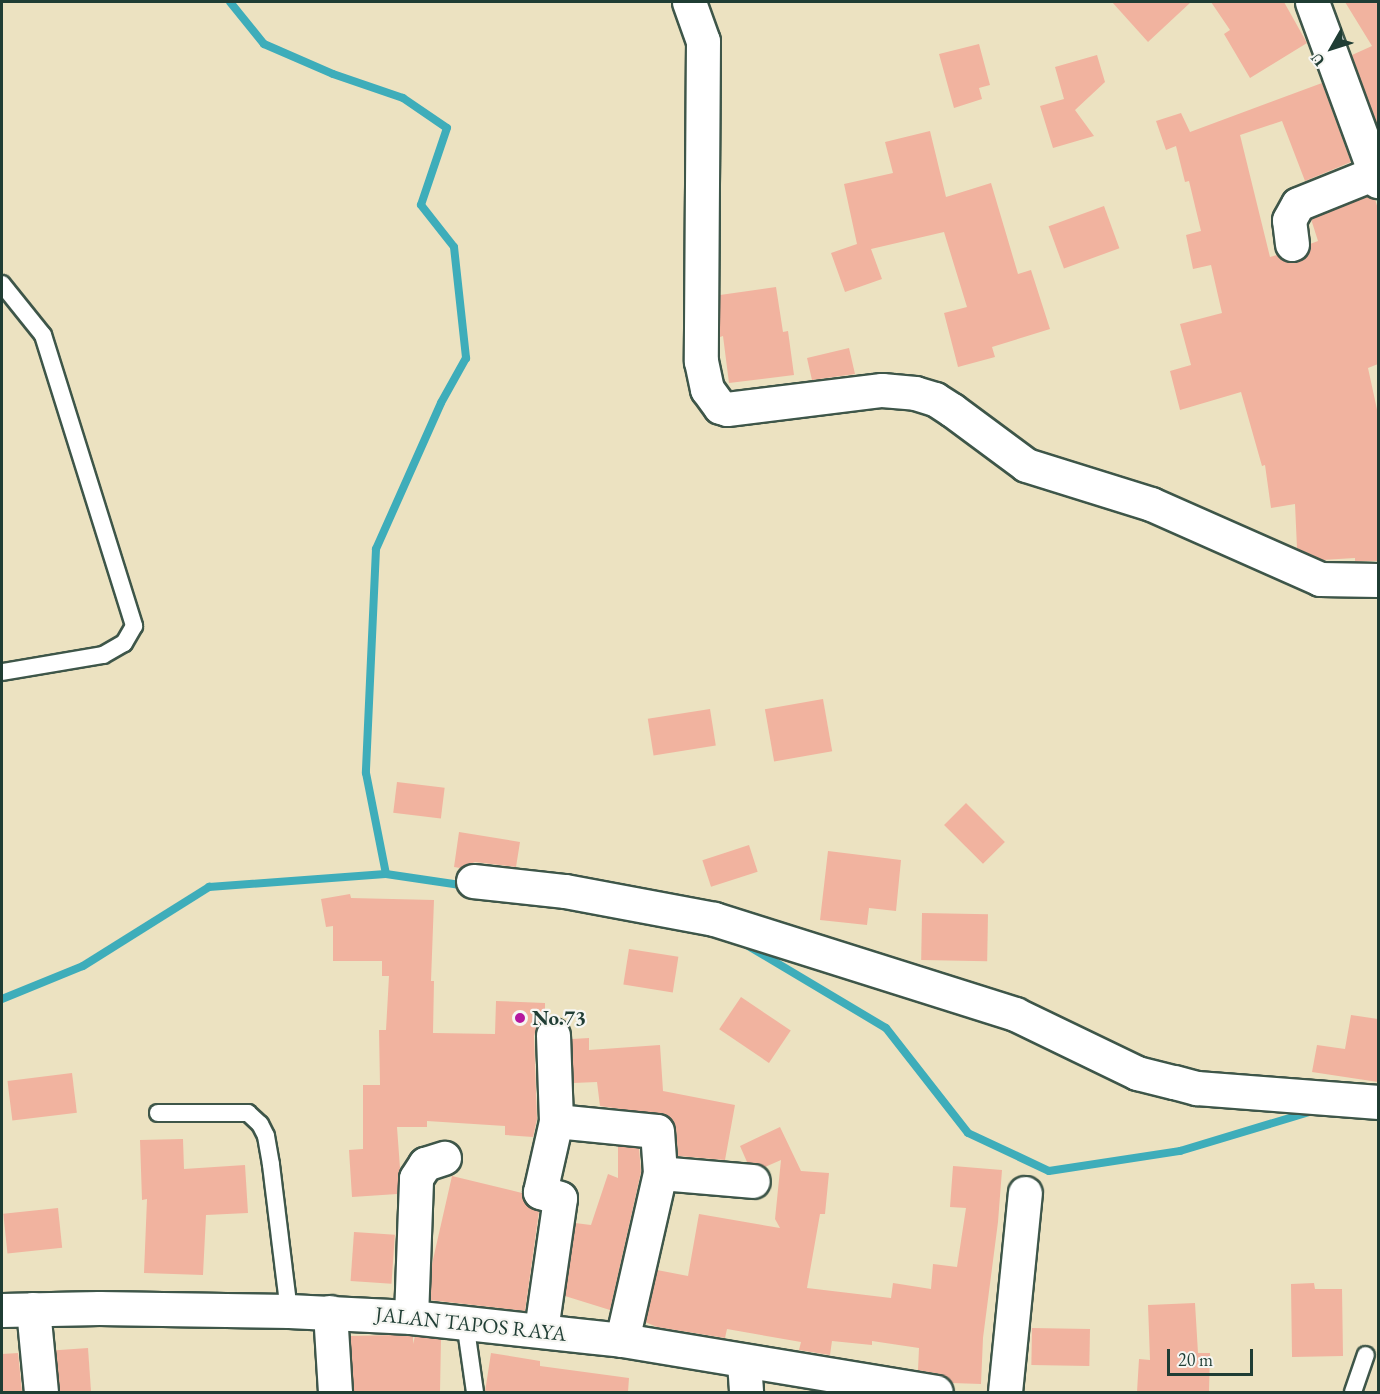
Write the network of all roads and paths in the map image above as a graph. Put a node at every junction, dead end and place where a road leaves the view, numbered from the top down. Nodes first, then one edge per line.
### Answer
1 (690, 2) edge
2 (1312, 2) edge
3 (1377, 177) edge
4 (1292, 244) dead end
5 (2, 284) edge
6 (1378, 580) edge
7 (2, 672) edge
8 (473, 881) dead end
9 (553, 1035) dead end
10 (1378, 1102) edge
11 (158, 1113) dead end
12 (556, 1121) junction
13 (444, 1158) dead end
14 (660, 1173) junction
15 (753, 1181) dead end
16 (1025, 1193) dead end
17 (17, 1309) edge
18 (289, 1311) junction
19 (330, 1311) junction
20 (411, 1317) junction
21 (465, 1322) junction
22 (541, 1330) junction
23 (622, 1340) junction
24 (1366, 1355) dead end
25 (745, 1377) edge
26 (41, 1392) edge
27 (335, 1392) edge
28 (475, 1392) edge
29 (936, 1392) edge
30 (1005, 1392) edge
31 (1353, 1392) edge

1 - 6 street
2 - 3 street
3 - 4 street
5 - 7 lane
8 - 10 street
9 - 12 street
11 - 18 lane
12 - 14 street
12 - 22 street
13 - 20 street
14 - 15 street
14 - 23 street
16 - 30 street
17 - 18 street, JALAN TAPOS RAYA
17 - 26 street
18 - 19 street, JALAN TAPOS RAYA
19 - 20 street, JALAN TAPOS RAYA
19 - 27 street
20 - 21 street, JALAN TAPOS RAYA
21 - 22 street, JALAN TAPOS RAYA
21 - 28 lane
22 - 23 street, JALAN TAPOS RAYA
23 - 25 street, JALAN TAPOS RAYA
24 - 31 lane
25 - 29 street, JALAN TAPOS RAYA

